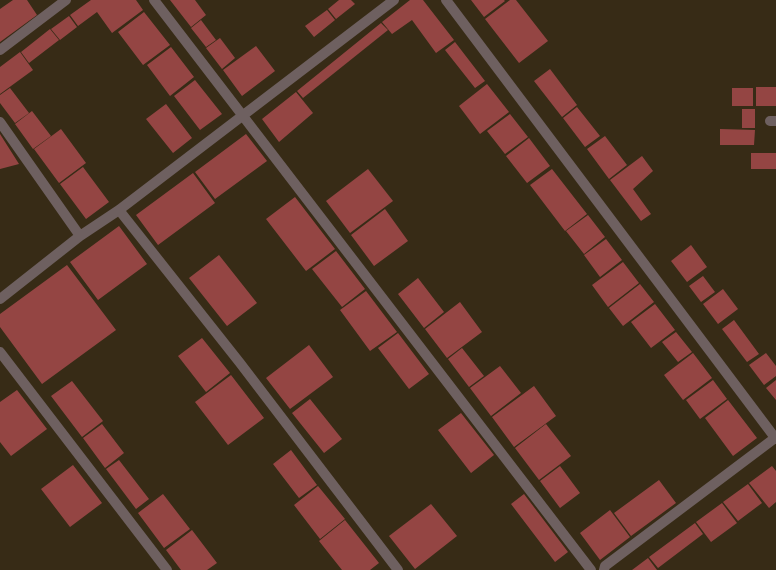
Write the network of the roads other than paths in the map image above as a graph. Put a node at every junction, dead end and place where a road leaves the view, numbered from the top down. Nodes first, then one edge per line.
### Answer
1 (66, 0) edge
2 (154, 0) edge
3 (394, 0) edge
4 (446, 0) edge
5 (0, 50) edge
6 (242, 115) junction
7 (0, 122) edge
8 (119, 210) junction
9 (80, 236) junction
10 (0, 299) edge
11 (0, 352) edge
12 (776, 438) edge
13 (168, 570) edge
14 (398, 570) edge
15 (591, 570) edge
16 (604, 570) edge

1 - 5 street
2 - 6 street
3 - 6 street
4 - 12 street
6 - 8 street
6 - 15 street
7 - 9 street
8 - 9 street
8 - 14 street
9 - 10 street
11 - 13 street
12 - 16 street

